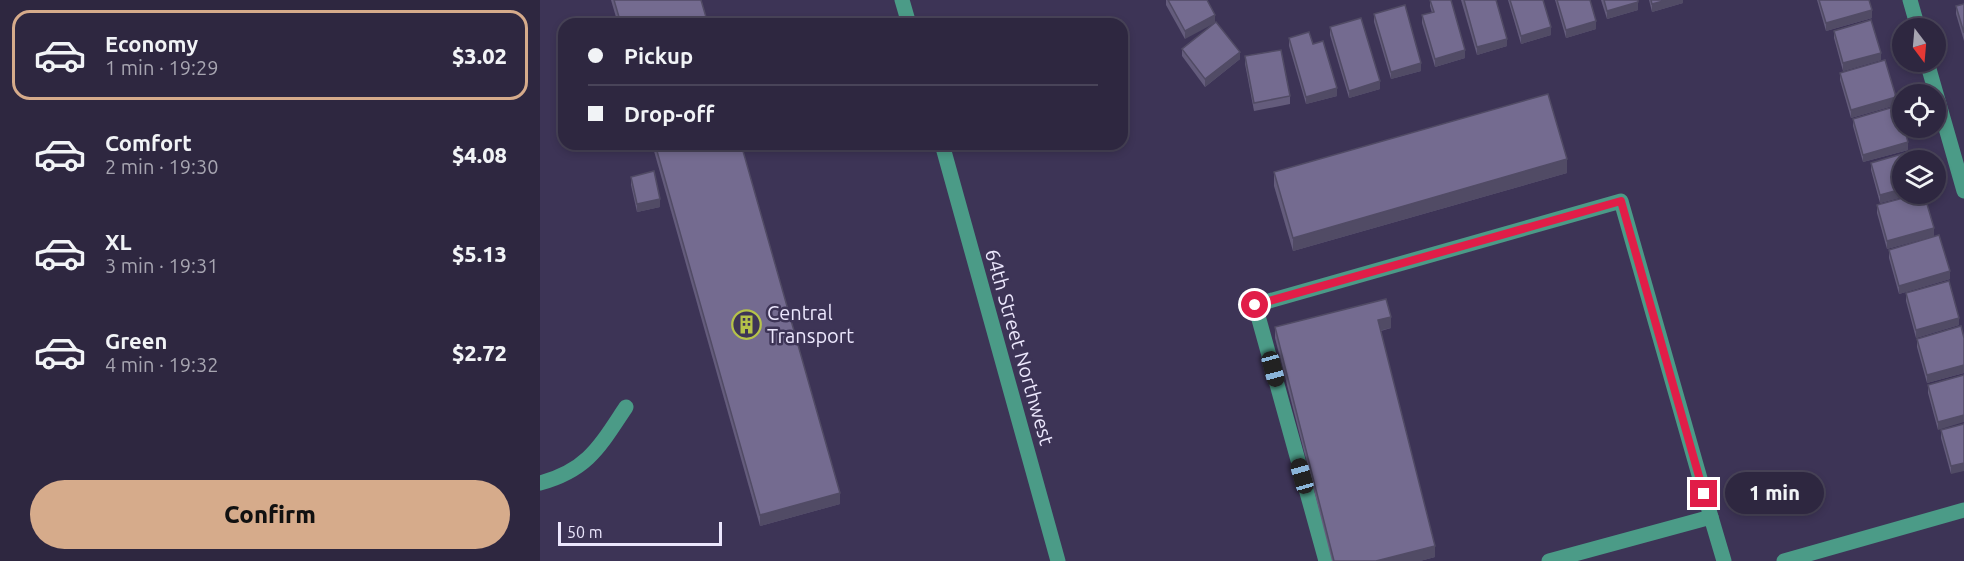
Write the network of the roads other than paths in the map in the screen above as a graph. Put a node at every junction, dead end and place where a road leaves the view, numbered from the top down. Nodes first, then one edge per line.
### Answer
1 (902, 0) edge
2 (1910, 0) edge
3 (907, 18) edge
4 (1915, 18) edge
5 (1930, 72) edge
6 (944, 150) edge
7 (1964, 191) edge
8 (626, 407) dead end
9 (540, 483) edge
10 (1964, 510) edge
11 (1711, 517) junction
12 (1058, 561) edge
13 (1326, 561) edge
14 (1549, 561) edge
15 (1724, 561) edge
16 (1786, 561) edge

1 - 3 street
2 - 4 street
5 - 7 street
6 - 12 street, 64th Street Northwest
8 - 9 street
10 - 16 street
11 - 13 street
11 - 14 street
11 - 15 street

